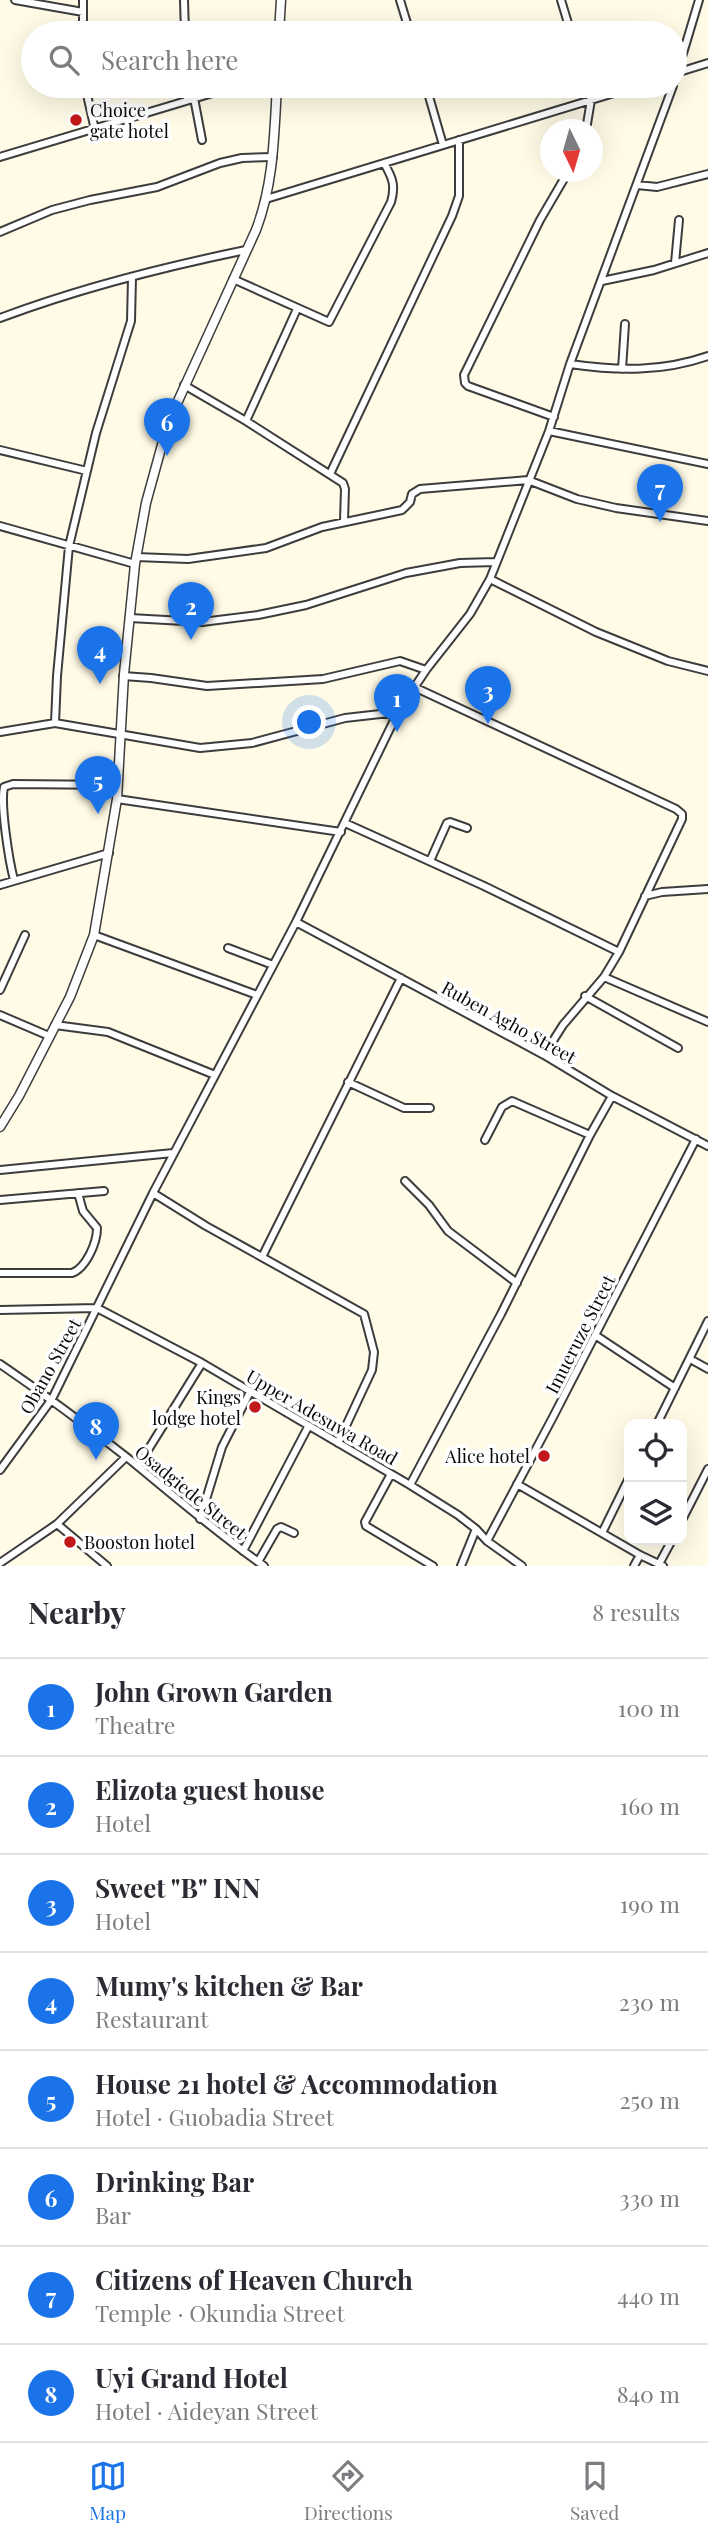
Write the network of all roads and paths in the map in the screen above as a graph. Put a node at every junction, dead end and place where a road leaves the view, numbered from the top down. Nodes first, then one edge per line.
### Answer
1 (15, 0) edge
2 (83, 0) edge
3 (184, 0) edge
4 (281, 0) edge
5 (400, 0) edge
6 (561, 0) edge
7 (699, 0) edge
8 (83, 12) junction
9 (83, 21) edge
10 (185, 21) edge
11 (280, 21) edge
12 (406, 21) edge
13 (567, 21) edge
14 (687, 40) edge
15 (708, 63) edge
16 (687, 72) edge
17 (88, 98) edge
18 (194, 98) edge
19 (276, 98) edge
20 (429, 98) edge
21 (598, 98) edge
22 (669, 98) edge
23 (190, 99) junction
24 (591, 100) junction
25 (588, 119) edge
26 (95, 130) junction
27 (202, 140) dead end
28 (459, 140) junction
29 (443, 145) junction
30 (0, 157) edge
31 (273, 158) junction
32 (384, 163) junction
33 (708, 174) edge
34 (562, 182) edge
35 (637, 184) junction
36 (267, 199) junction
37 (678, 220) dead end
38 (0, 232) edge
39 (246, 250) junction
40 (708, 253) edge
41 (675, 263) junction
42 (132, 278) junction
43 (233, 279) junction
44 (602, 281) junction
45 (297, 309) junction
46 (0, 318) edge
47 (625, 324) dead end
48 (708, 356) edge
49 (570, 364) junction
50 (622, 369) junction
51 (184, 385) junction
52 (554, 417) junction
53 (246, 421) junction
54 (549, 431) junction
55 (0, 450) edge
56 (708, 464) edge
57 (88, 471) junction
58 (330, 474) junction
59 (528, 480) junction
60 (344, 521) junction
61 (708, 521) edge
62 (0, 526) edge
63 (69, 546) junction
64 (135, 561) junction
65 (495, 562) junction
66 (490, 579) junction
67 (130, 618) junction
68 (426, 670) junction
69 (708, 671) edge
70 (124, 676) junction
71 (414, 687) junction
72 (398, 712) junction
73 (55, 723) junction
74 (0, 732) edge
75 (121, 735) junction
76 (117, 785) junction
77 (117, 799) junction
78 (345, 822) junction
79 (467, 828) dead end
80 (341, 832) junction
81 (110, 853) junction
82 (430, 861) junction
83 (14, 880) junction
84 (0, 885) edge
85 (708, 889) edge
86 (645, 897) junction
87 (296, 922) junction
88 (25, 935) dead end
89 (94, 935) junction
90 (228, 947) dead end
91 (619, 953) junction
92 (273, 965) junction
93 (604, 977) junction
94 (401, 978) junction
95 (0, 990) edge
96 (257, 995) junction
97 (585, 996) junction
98 (0, 1016) edge
99 (708, 1022) edge
100 (55, 1025) junction
101 (49, 1036) junction
102 (678, 1048) dead end
103 (544, 1055) junction
104 (215, 1075) junction
105 (348, 1082) junction
106 (611, 1096) junction
107 (430, 1108) dead end
108 (0, 1127) edge
109 (590, 1135) junction
110 (696, 1139) junction
111 (485, 1140) dead end
112 (708, 1146) edge
113 (173, 1153) junction
114 (0, 1170) edge
115 (405, 1181) dead end
116 (104, 1191) dead end
117 (78, 1193) junction
118 (153, 1193) junction
119 (0, 1200) edge
120 (262, 1257) junction
121 (0, 1273) edge
122 (517, 1283) junction
123 (97, 1308) junction
124 (0, 1310) edge
125 (708, 1321) edge
126 (596, 1335) junction
127 (690, 1359) junction
128 (202, 1363) junction
129 (0, 1364) edge
130 (708, 1369) edge
131 (675, 1388) junction
132 (250, 1392) junction
133 (52, 1399) junction
134 (660, 1419) edge
135 (308, 1427) junction
136 (338, 1443) junction
137 (126, 1457) junction
138 (138, 1466) junction
139 (708, 1469) edge
140 (0, 1470) edge
141 (391, 1474) junction
142 (627, 1482) edge
143 (517, 1484) junction
144 (410, 1485) junction
145 (687, 1510) edge
146 (200, 1519) junction
147 (57, 1524) junction
148 (476, 1529) junction
149 (294, 1533) dead end
150 (601, 1533) junction
151 (487, 1541) junction
152 (670, 1545) edge
153 (243, 1551) junction
154 (640, 1555) junction
155 (508, 1558) junction
156 (0, 1563) edge
157 (261, 1564) edge
158 (661, 1565) edge
159 (107, 1566) edge
160 (433, 1566) edge
161 (461, 1566) edge
162 (505, 1566) edge
163 (522, 1566) edge
164 (634, 1566) edge

1 - 8 street
2 - 8 street
3 - 10 street
4 - 11 street
5 - 12 street
6 - 13 street
7 - 14 street
8 - 9 street
15 - 16 street
17 - 26 street
18 - 23 street
19 - 31 street
20 - 29 street
21 - 24 street
22 - 35 street, Obano Street
23 - 26 street
23 - 27 street
24 - 25 street
24 - 28 street
26 - 30 street
28 - 29 street
28 - 58 street
29 - 32 street
31 - 36 street
31 - 38 street
32 - 36 street
32 - 45 street
33 - 35 street
34 - 52 street
35 - 44 street, Obano Street
36 - 39 street
37 - 41 street
39 - 42 street
39 - 43 street
40 - 41 street
41 - 44 street
42 - 46 street
42 - 57 street
43 - 45 street
43 - 51 street
44 - 49 street, Obano Street
45 - 53 street
47 - 50 street
48 - 50 street
49 - 50 street
49 - 52 street, Obano Street
51 - 53 street
51 - 64 street
52 - 54 street, Obano Street
53 - 58 street
54 - 56 street
54 - 59 street, Obano Street
55 - 57 street
57 - 63 street
58 - 60 street
59 - 60 street
59 - 61 street
59 - 65 street, Obano Street
60 - 64 street
62 - 63 street
63 - 64 street
63 - 73 street
64 - 67 street
65 - 66 street, Obano Street
65 - 67 street
66 - 68 street, Obano Street
66 - 69 street
67 - 70 street
68 - 70 street
68 - 71 street, Obano Street
70 - 75 street
71 - 72 street, Obano Street
71 - 86 street
72 - 75 street
72 - 78 street, Obano Street
73 - 74 street
73 - 75 street
75 - 76 street
76 - 77 street
76 - 83 street
77 - 80 street
77 - 81 street
78 - 80 street, Obano Street
78 - 82 street
79 - 82 street
80 - 87 street, Obano Street
81 - 83 street
81 - 89 street
82 - 91 street
83 - 84 street
85 - 86 street
86 - 91 street
87 - 92 street, Obano Street
87 - 94 street, Ruben Agho Street
88 - 95 street
89 - 96 street
89 - 100 street
90 - 92 street
91 - 93 street
92 - 96 street, Obano Street
93 - 97 street
93 - 99 street
94 - 103 street, Ruben Agho Street
94 - 105 street
96 - 104 street, Obano Street
97 - 102 street
97 - 103 street
98 - 101 street
100 - 101 street
100 - 104 street
101 - 108 street
103 - 106 street, Ruben Agho Street
104 - 113 street, Obano Street
105 - 107 street
105 - 120 street
106 - 109 street
106 - 110 street, Ruben Agho Street
109 - 111 street
109 - 122 street
110 - 112 street, Ruben Agho Street
110 - 126 street, Imueruze Street
113 - 114 street
113 - 118 street, Obano Street
115 - 122 street
116 - 117 street
117 - 119 street
117 - 121 street
118 - 120 street
118 - 123 street, Obano Street
120 - 136 street
122 - 144 street
123 - 124 street
123 - 128 street, Upper Adesuwa Road
123 - 133 street, Obano Street
125 - 127 street
126 - 131 street
126 - 143 street, Imueruze Street
127 - 130 street
127 - 131 street
128 - 132 street, Upper Adesuwa Road
128 - 138 street
129 - 133 street, Osadgiede Street
131 - 134 street
132 - 135 street, Upper Adesuwa Road
132 - 146 street
133 - 137 street, Osadgiede Street
133 - 140 street, Obano Street
135 - 136 street, Upper Adesuwa Road
135 - 153 street
136 - 141 street, Upper Adesuwa Road
137 - 138 street, Osadgiede Street
137 - 147 street
138 - 146 street, Osadgiede Street
139 - 145 street
141 - 144 street, Upper Adesuwa Road
141 - 160 street
142 - 150 street
143 - 150 street
143 - 151 street, Imueruze Street
144 - 148 street, Upper Adesuwa Road
146 - 153 street, Osadgiede Street
147 - 156 street
147 - 159 street
148 - 151 street, Upper Adesuwa Road
148 - 161 street
149 - 157 street
150 - 154 street
151 - 155 street, Upper Adesuwa Road
152 - 158 street
153 - 157 street, Osadgiede Street
154 - 158 street
154 - 164 street
155 - 162 street
155 - 163 street, Upper Adesuwa Road

